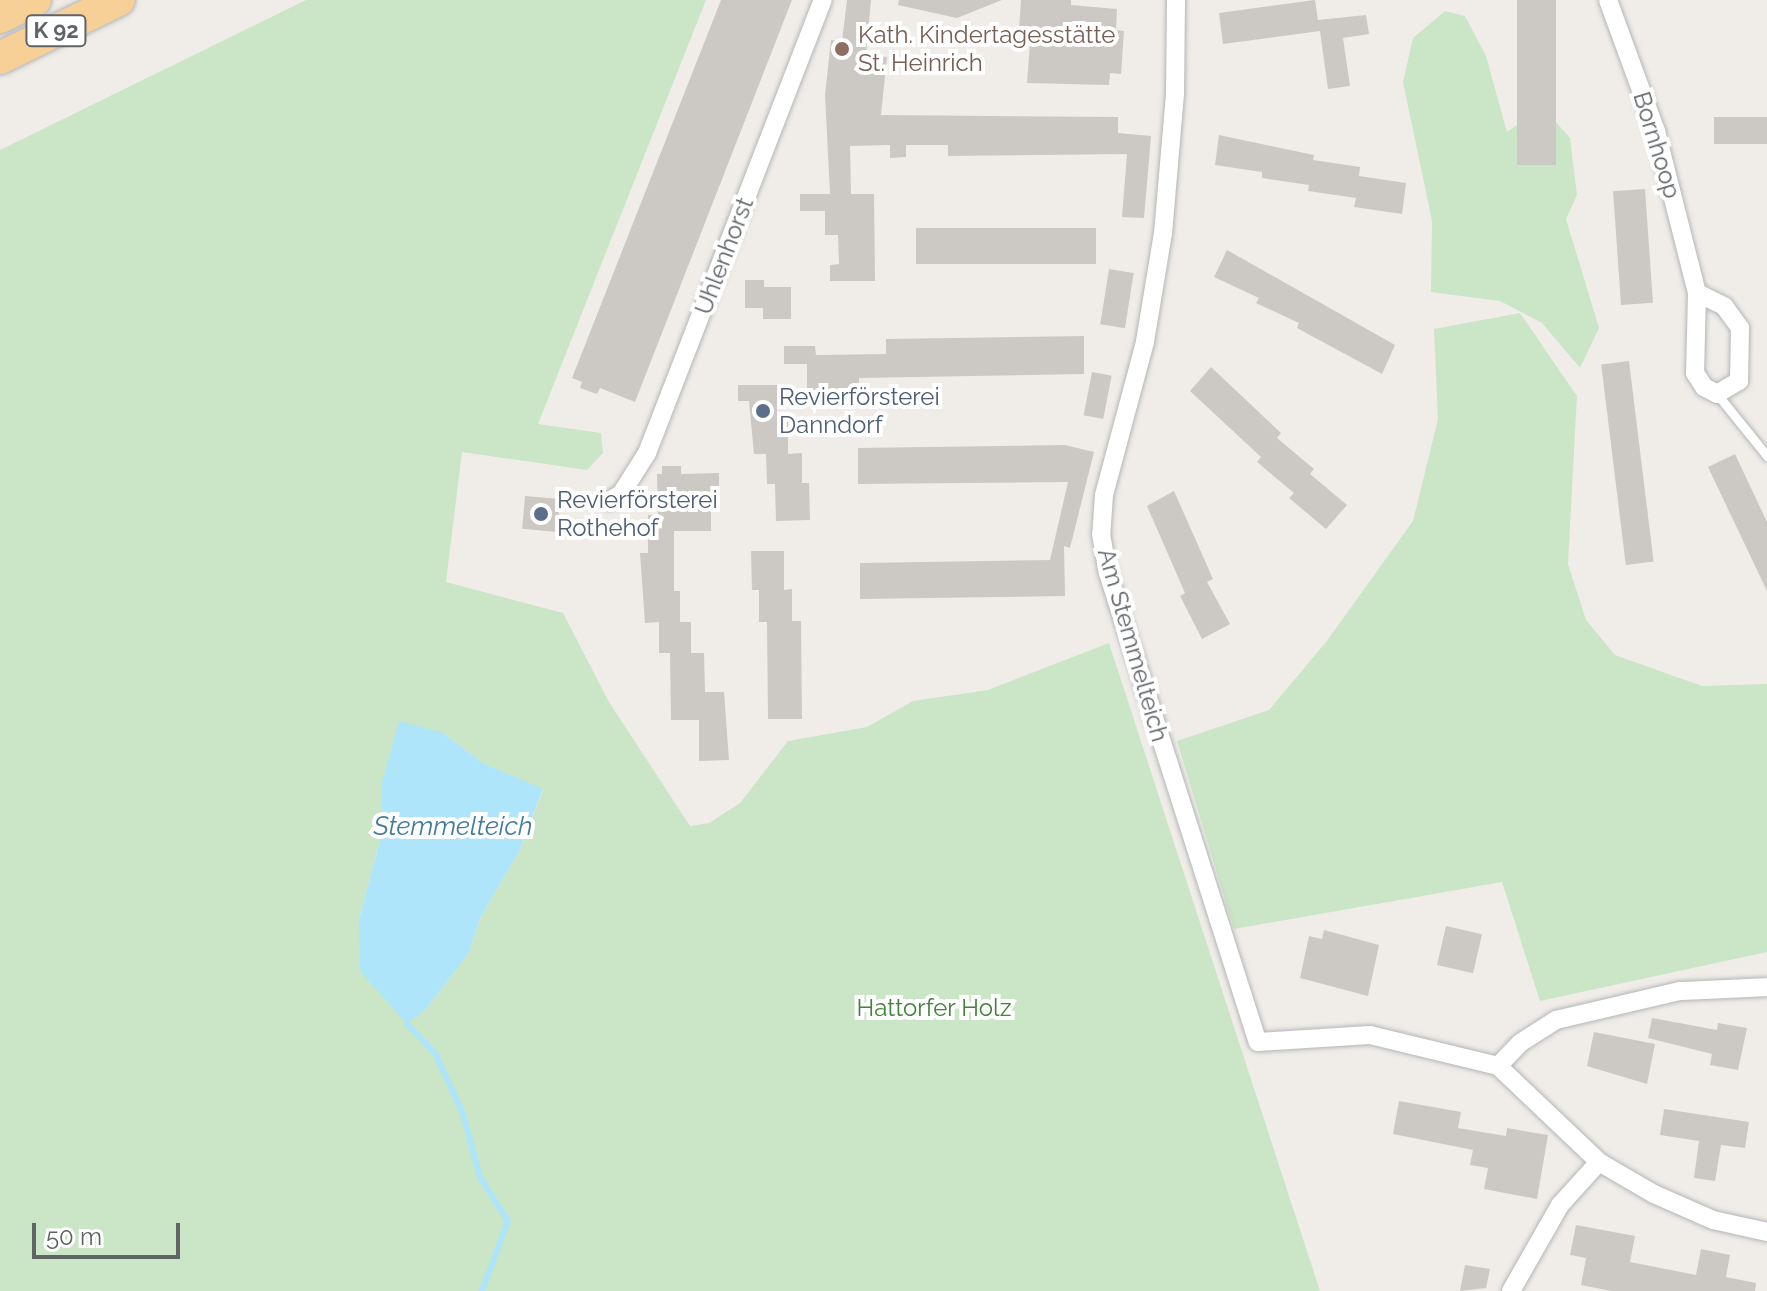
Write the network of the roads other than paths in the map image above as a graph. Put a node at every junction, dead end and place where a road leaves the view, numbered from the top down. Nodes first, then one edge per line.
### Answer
1 (35, 0) edge
2 (119, 0) edge
3 (823, 0) edge
4 (1176, 0) edge
5 (1608, 0) edge
6 (0, 17) edge
7 (0, 58) edge
8 (1697, 293) junction
9 (1717, 394) junction
10 (1767, 456) edge
11 (609, 501) dead end
12 (1767, 987) edge
13 (1498, 1066) junction
14 (1599, 1162) junction
15 (1767, 1232) edge
16 (1511, 1291) edge

1 - 6 highway, K 92
2 - 7 highway, K 92
3 - 11 street, Uhlenhorst
4 - 13 street, Am Stemmelteich
5 - 8 street, Bornhoop
8 - 9 street, Bornhoop
8 - 9 street
9 - 10 lane, Bornhoop
12 - 13 street
13 - 14 street
14 - 15 street
14 - 16 street

